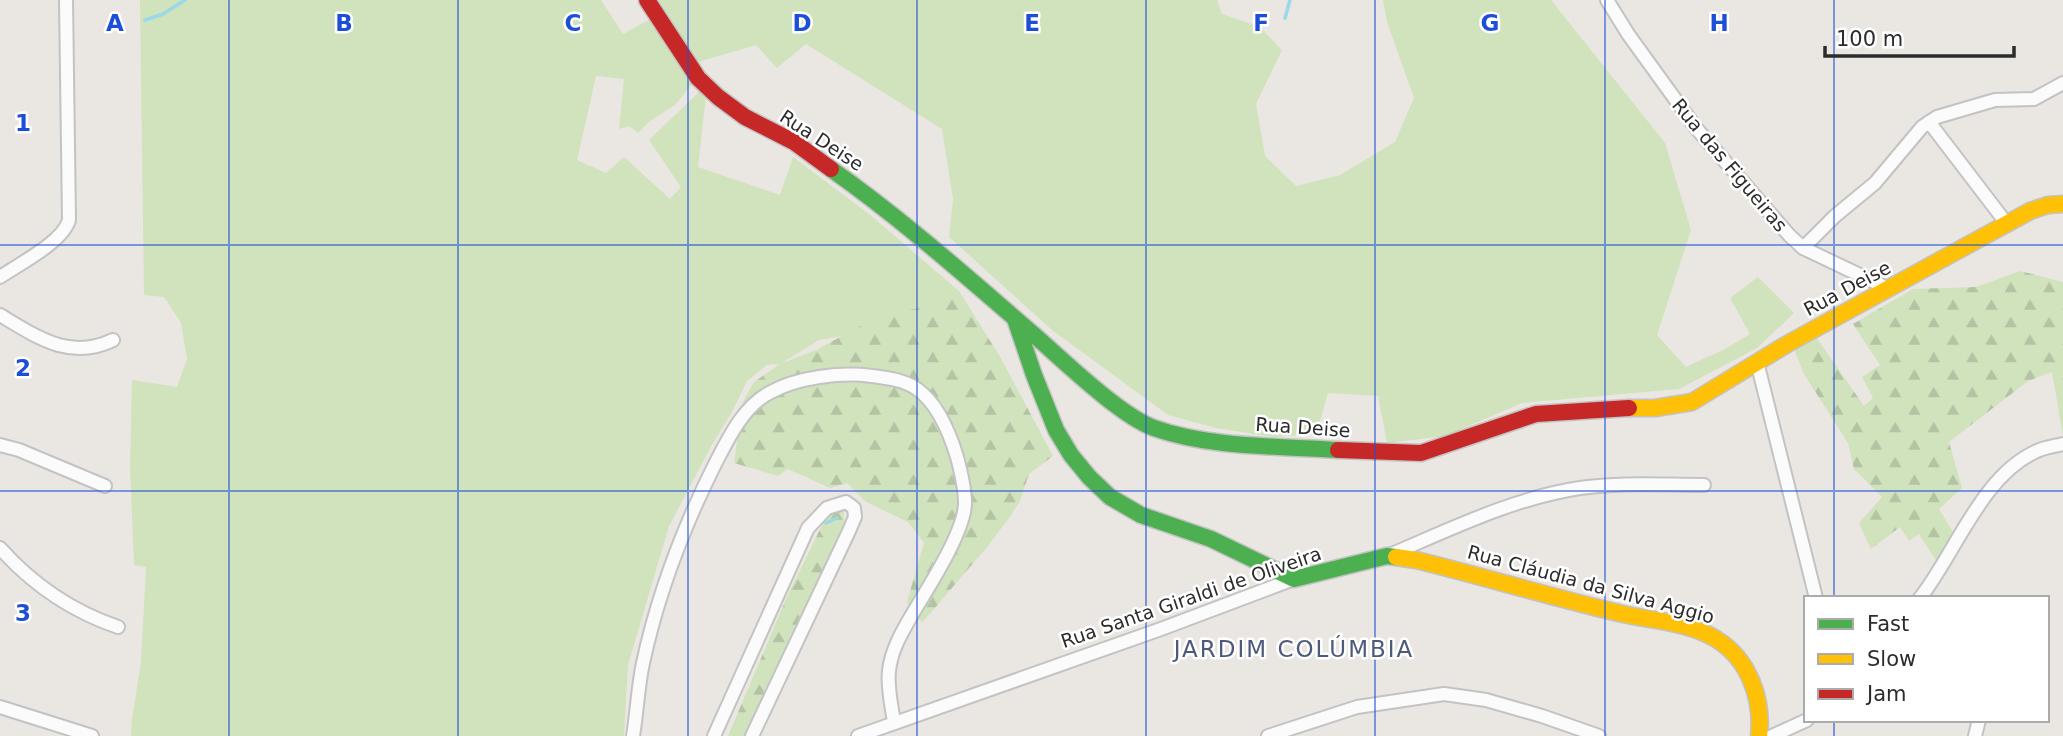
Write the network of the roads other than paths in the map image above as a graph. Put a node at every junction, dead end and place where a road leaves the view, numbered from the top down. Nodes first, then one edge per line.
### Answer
1 (66, 0) edge
2 (647, 0) edge
3 (1607, 0) edge
4 (2063, 83) edge
5 (1929, 122) junction
6 (2063, 204) edge
7 (2007, 224) junction
8 (1803, 248) junction
9 (0, 278) edge
10 (1889, 289) junction
11 (0, 316) edge
12 (1015, 319) junction
13 (113, 340) dead end
14 (1757, 362) junction
15 (2063, 444) edge
16 (0, 446) edge
17 (1704, 485) dead end
18 (105, 486) dead end
19 (0, 548) edge
20 (1387, 556) junction
21 (1294, 579) junction
22 (1816, 596) edge
23 (1924, 596) edge
24 (118, 627) dead end
25 (0, 707) edge
26 (1804, 721) edge
27 (894, 723) junction
28 (92, 736) edge
29 (633, 736) edge
30 (714, 736) edge
31 (752, 736) edge
32 (858, 736) edge
33 (1268, 736) edge
34 (1599, 736) edge
35 (1759, 736) edge
36 (1772, 736) edge

1 - 9 street
2 - 12 street, Rua Deise
3 - 8 street, Rua das Figueiras
4 - 5 street
5 - 7 street
5 - 8 street
6 - 7 street, Rua Deise
7 - 10 street, Rua Deise
8 - 10 street, Rua das Figueiras
10 - 14 street, Rua Deise
11 - 13 street
12 - 14 street, Rua Deise
12 - 21 street
14 - 22 street
15 - 23 street
16 - 18 street
17 - 20 street, Rua Santa Giraldi de Oliveira
19 - 24 street
20 - 21 street, Rua Santa Giraldi de Oliveira
20 - 35 street, Rua Cláudia da Silva Aggio
21 - 27 street, Rua Santa Giraldi de Oliveira
25 - 28 street
26 - 36 street
27 - 29 street
27 - 32 street, Rua Santa Giraldi de Oliveira
30 - 31 street
33 - 34 street

